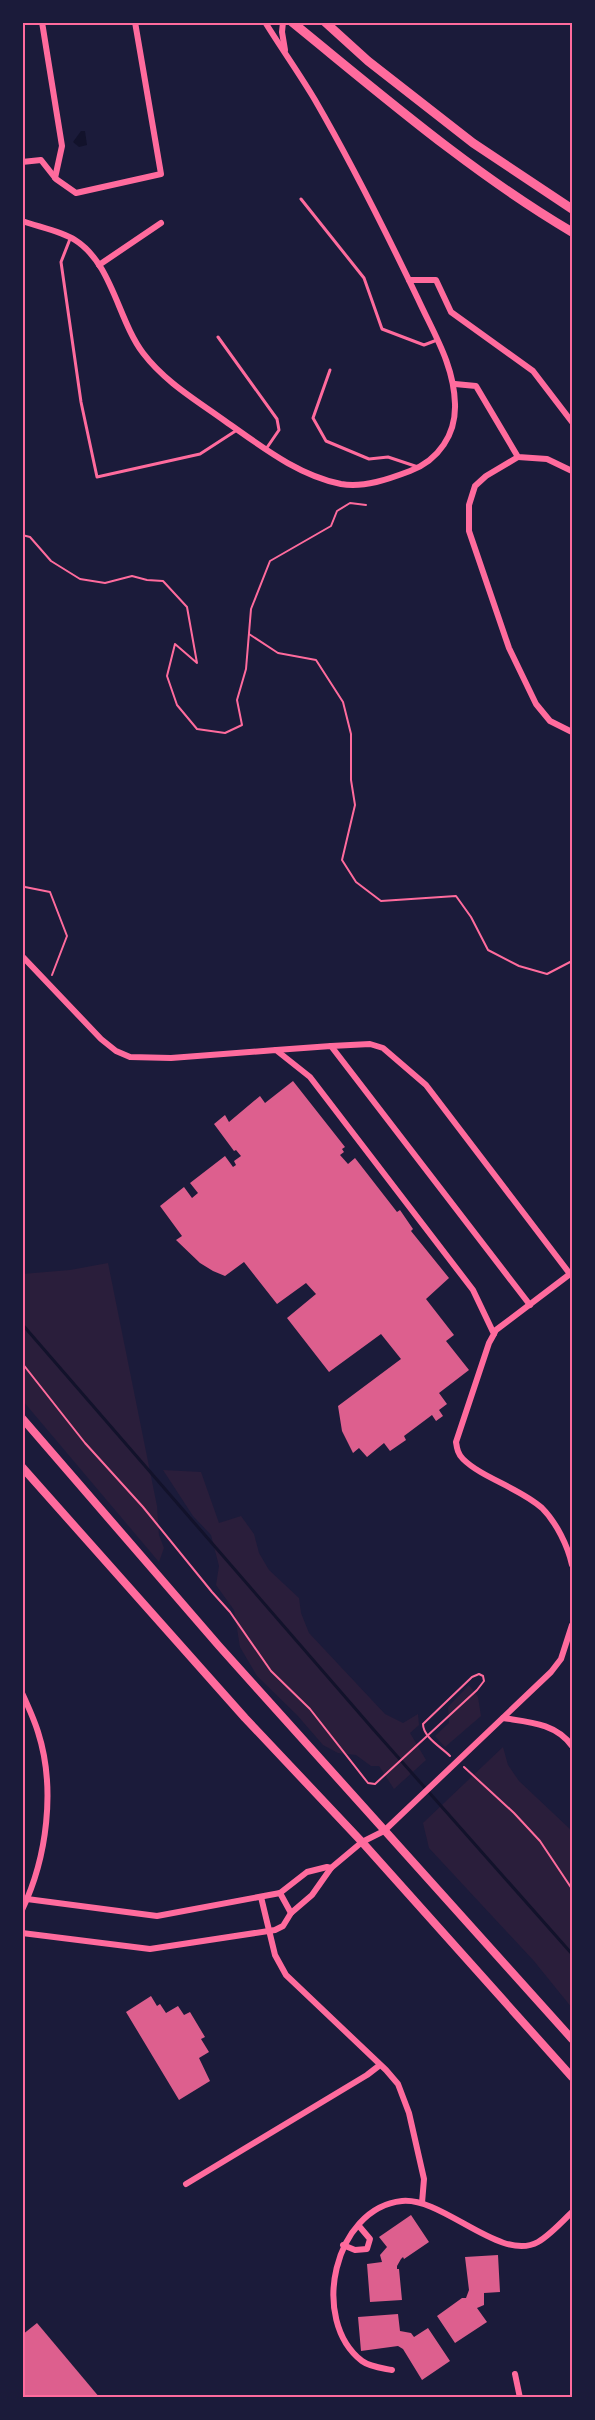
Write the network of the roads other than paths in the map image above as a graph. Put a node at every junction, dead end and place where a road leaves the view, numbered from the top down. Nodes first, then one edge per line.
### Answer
1 (42, 22) edge
2 (135, 22) edge
3 (265, 22) edge
4 (283, 22) edge
5 (292, 22) edge
6 (325, 22) edge
7 (288, 59) junction
8 (22, 162) edge
9 (55, 178) junction
10 (301, 199) dead end
11 (573, 209) edge
12 (22, 221) edge
13 (161, 223) dead end
14 (573, 232) edge
15 (71, 237) junction
16 (99, 265) junction
17 (409, 280) junction
18 (218, 337) dead end
19 (437, 340) junction
20 (330, 370) dead end
21 (455, 384) junction
22 (573, 422) edge
23 (237, 429) junction
24 (266, 449) junction
25 (518, 457) junction
26 (420, 467) junction
27 (573, 471) edge
28 (573, 732) edge
29 (22, 956) edge
30 (331, 1046) junction
31 (276, 1050) junction
32 (571, 1276) edge
33 (530, 1305) junction
34 (494, 1334) junction
35 (22, 1418) edge
36 (22, 1467) edge
37 (573, 1565) edge
38 (573, 1625) edge
39 (22, 1693) edge
40 (503, 1718) junction
41 (573, 1746) edge
42 (384, 1831) junction
43 (362, 1842) junction
44 (331, 1868) junction
45 (280, 1893) junction
46 (261, 1897) junction
47 (27, 1899) junction
48 (22, 1910) edge
49 (291, 1913) junction
50 (269, 1931) junction
51 (22, 1933) edge
52 (573, 2039) edge
53 (380, 2065) junction
54 (573, 2077) edge
55 (186, 2184) dead end
56 (422, 2203) junction
57 (573, 2212) edge
58 (359, 2226) junction
59 (343, 2245) junction
60 (392, 2370) dead end
61 (515, 2374) dead end
62 (520, 2397) edge

1 - 9 street
2 - 9 street
3 - 7 street
4 - 7 street
5 - 14 main road
6 - 11 main road
7 - 17 street
8 - 9 street
10 - 19 lane
12 - 15 street
13 - 16 street
15 - 16 street
15 - 23 lane
16 - 23 street
17 - 19 street
17 - 22 street
18 - 24 lane
19 - 21 street
20 - 26 lane
21 - 25 street
21 - 26 street
23 - 24 street
24 - 26 street
25 - 27 street
25 - 28 street
29 - 31 street
30 - 31 street
30 - 32 street
30 - 33 street
31 - 34 street
32 - 33 street
33 - 34 street
34 - 37 street
35 - 42 main road
36 - 43 main road
38 - 40 street
39 - 47 street
40 - 41 street
40 - 42 street
42 - 43 street
42 - 52 main road
43 - 44 street
43 - 54 main road
44 - 45 street
44 - 49 street
45 - 46 street
45 - 49 street
46 - 47 street
46 - 50 street
47 - 48 street
49 - 50 street
50 - 51 street
50 - 53 street
53 - 55 street
53 - 56 street
56 - 57 street
56 - 58 street
58 - 59 street
58 - 59 street
59 - 60 street
61 - 62 street

